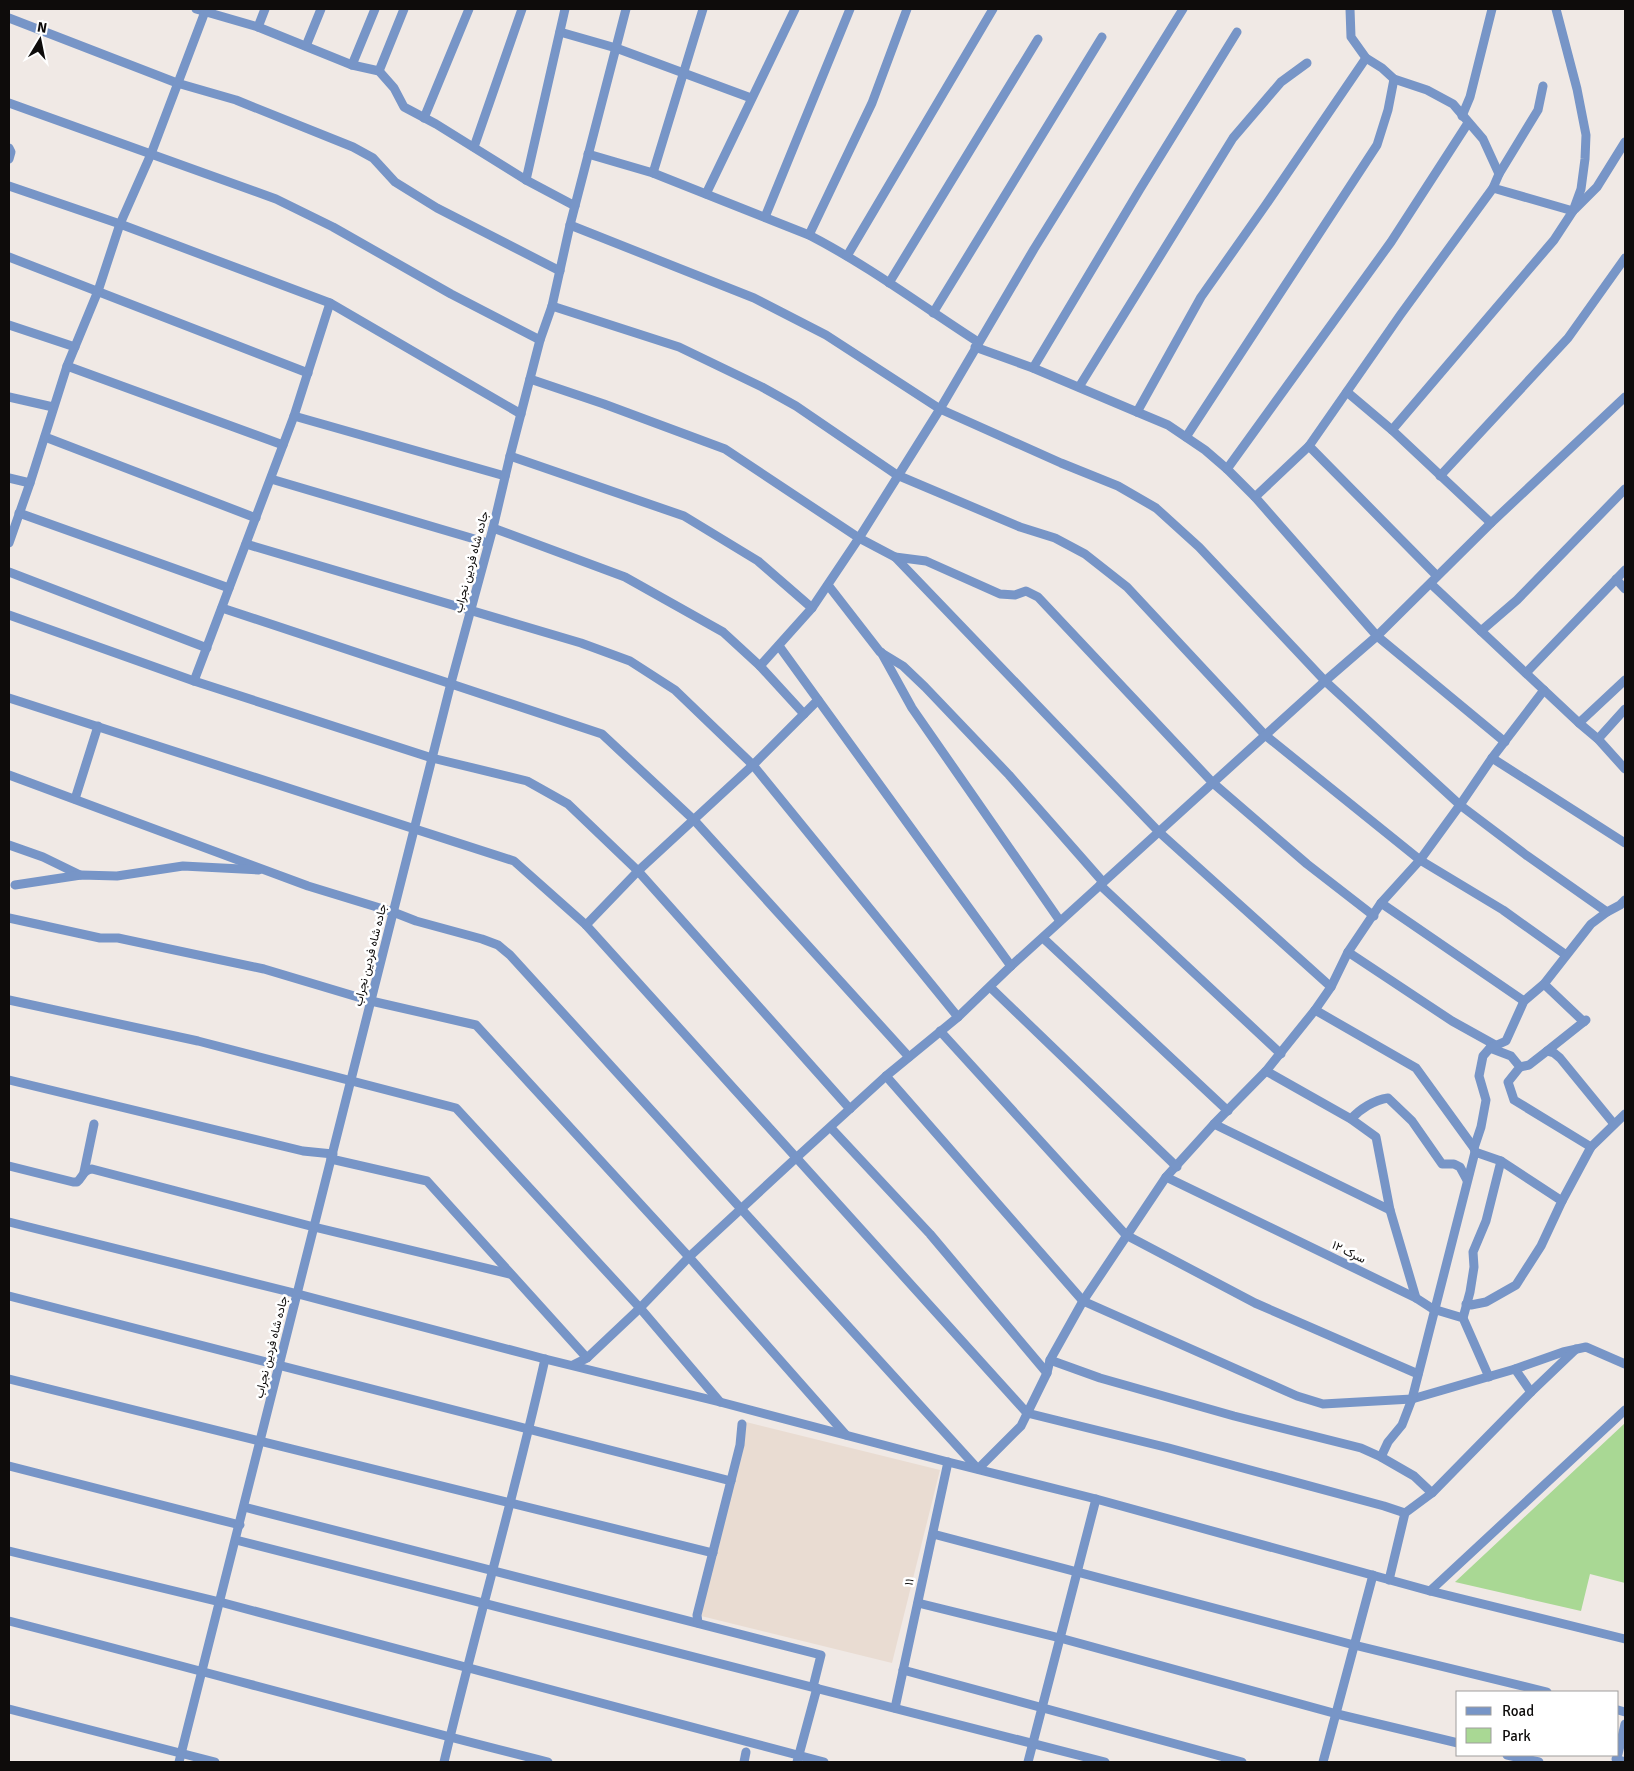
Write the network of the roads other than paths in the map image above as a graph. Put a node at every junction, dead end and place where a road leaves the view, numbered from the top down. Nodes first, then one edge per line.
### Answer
1 (265, 9) edge
2 (321, 9) edge
3 (375, 9) edge
4 (404, 9) edge
5 (469, 9) edge
6 (522, 9) edge
7 (565, 9) edge
8 (626, 9) edge
9 (703, 9) edge
10 (795, 9) edge
11 (850, 9) edge
12 (906, 9) edge
13 (993, 9) edge
14 (1183, 9) edge
15 (1350, 9) edge
16 (1492, 9) edge
17 (1556, 9) edge
18 (202, 10) edge
19 (9, 18) edge
20 (258, 27) junction
21 (560, 32) junction
22 (1238, 32) dead end
23 (1102, 37) dead end
24 (1038, 39) dead end
25 (306, 46) junction
26 (616, 48) junction
27 (1366, 58) junction
28 (1307, 63) dead end
29 (352, 65) junction
30 (379, 71) junction
31 (684, 73) junction
32 (1394, 79) junction
33 (177, 83) junction
34 (1543, 86) dead end
35 (751, 98) junction
36 (9, 103) edge
37 (1462, 116) junction
38 (424, 118) junction
39 (1468, 123) junction
40 (1625, 142) edge
41 (474, 147) junction
42 (9, 148) edge
43 (151, 154) junction
44 (588, 154) junction
45 (9, 159) edge
46 (653, 173) junction
47 (1499, 174) junction
48 (526, 180) junction
49 (9, 186) edge
50 (1493, 188) junction
51 (706, 194) junction
52 (575, 206) junction
53 (1573, 211) junction
54 (766, 217) junction
55 (120, 224) junction
56 (570, 224) junction
57 (810, 236) junction
58 (846, 256) junction
59 (9, 257) edge
60 (1625, 258) edge
61 (560, 271) junction
62 (889, 283) junction
63 (98, 291) junction
64 (330, 303) junction
65 (552, 306) junction
66 (933, 313) junction
67 (9, 325) edge
68 (540, 340) junction
69 (977, 344) junction
70 (75, 348) junction
71 (67, 366) junction
72 (1033, 368) junction
73 (308, 373) junction
74 (530, 379) junction
75 (1079, 387) junction
76 (1347, 392) junction
77 (9, 397) edge
78 (1625, 397) edge
79 (53, 407) junction
80 (940, 409) junction
81 (1137, 412) junction
82 (521, 414) junction
83 (294, 416) junction
84 (1392, 430) junction
85 (45, 437) junction
86 (1186, 438) junction
87 (282, 445) junction
88 (1310, 446) junction
89 (510, 456) junction
90 (1227, 469) junction
91 (897, 475) junction
92 (505, 476) junction
93 (1440, 476) junction
94 (9, 478) edge
95 (271, 479) junction
96 (30, 483) junction
97 (1625, 489) edge
98 (1254, 497) junction
99 (19, 513) junction
100 (256, 518) junction
101 (1491, 523) junction
102 (493, 528) junction
103 (859, 538) junction
104 (9, 542) edge
105 (488, 543) junction
106 (246, 544) junction
107 (895, 557) junction
108 (1625, 570) edge
109 (9, 572) edge
110 (1437, 576) junction
111 (1616, 579) junction
112 (1431, 584) junction
113 (828, 585) junction
114 (229, 588) junction
115 (1625, 589) edge
116 (222, 608) junction
117 (812, 608) junction
118 (471, 610) junction
119 (9, 614) edge
120 (1481, 631) junction
121 (1378, 636) junction
122 (779, 646) junction
123 (207, 648) junction
124 (880, 652) junction
125 (760, 666) junction
126 (1526, 673) junction
127 (1625, 680) edge
128 (1325, 681) junction
129 (194, 682) junction
130 (451, 683) junction
131 (1544, 690) junction
132 (9, 698) edge
133 (818, 700) junction
134 (1625, 710) edge
135 (804, 714) junction
136 (1579, 723) junction
137 (98, 726) junction
138 (1266, 734) junction
139 (1598, 740) junction
140 (1505, 742) junction
141 (432, 758) junction
142 (1492, 758) junction
143 (753, 765) junction
144 (1625, 769) edge
145 (9, 775) edge
146 (1213, 783) junction
147 (75, 799) junction
148 (1460, 805) junction
149 (694, 820) junction
150 (414, 830) junction
151 (1159, 832) junction
152 (1625, 843) edge
153 (9, 845) edge
154 (1420, 860) junction
155 (638, 870) junction
156 (269, 871) junction
157 (81, 875) junction
158 (1102, 883) junction
159 (15, 885) dead end
160 (1382, 902) junction
161 (1624, 905) edge
162 (393, 912) junction
163 (1607, 912) junction
164 (1374, 916) junction
165 (9, 918) edge
166 (1060, 921) junction
167 (586, 925) junction
168 (1043, 938) junction
169 (1348, 952) junction
170 (1566, 955) junction
171 (1011, 966) junction
172 (1544, 984) junction
173 (990, 987) junction
174 (1331, 987) junction
175 (9, 1000) edge
176 (371, 1001) junction
177 (1524, 1001) junction
178 (1315, 1010) junction
179 (958, 1017) junction
180 (940, 1032) junction
181 (1494, 1047) junction
182 (1547, 1051) junction
183 (1281, 1054) junction
184 (910, 1057) junction
185 (1520, 1067) junction
186 (1266, 1071) junction
187 (886, 1076) junction
188 (9, 1080) edge
189 (351, 1081) junction
190 (850, 1109) junction
191 (1228, 1111) junction
192 (1625, 1114) edge
193 (1350, 1119) junction
194 (94, 1124) dead end
195 (1214, 1124) junction
196 (1614, 1124) junction
197 (831, 1128) junction
198 (1591, 1147) junction
199 (1474, 1150) junction
200 (332, 1157) junction
201 (796, 1158) junction
202 (1501, 1161) junction
203 (9, 1166) edge
204 (1176, 1167) junction
205 (84, 1172) junction
206 (1166, 1177) junction
207 (1467, 1180) junction
208 (1562, 1201) junction
209 (741, 1208) junction
210 (1390, 1210) junction
211 (9, 1222) edge
212 (314, 1227) junction
213 (1126, 1235) junction
214 (689, 1257) junction
215 (510, 1274) junction
216 (298, 1294) junction
217 (9, 1296) edge
218 (1416, 1298) junction
219 (1083, 1301) junction
220 (1466, 1304) junction
221 (640, 1308) junction
222 (1433, 1309) junction
223 (1463, 1318) junction
224 (1576, 1349) junction
225 (545, 1358) junction
226 (587, 1358) junction
227 (1050, 1360) junction
228 (1625, 1364) edge
229 (280, 1365) junction
230 (573, 1366) junction
231 (1515, 1369) junction
232 (1047, 1372) junction
233 (1418, 1374) junction
234 (1489, 1377) junction
235 (9, 1379) edge
236 (1531, 1392) junction
237 (1412, 1399) junction
238 (720, 1402) junction
239 (1625, 1410) edge
240 (1027, 1413) junction
241 (742, 1424) dead end
242 (529, 1430) junction
243 (846, 1435) junction
244 (261, 1440) junction
245 (1381, 1457) junction
246 (948, 1462) junction
247 (9, 1466) edge
248 (978, 1469) junction
249 (731, 1481) junction
250 (1432, 1493) junction
251 (1096, 1499) junction
252 (509, 1503) junction
253 (244, 1507) junction
254 (1405, 1513) junction
255 (240, 1525) junction
256 (933, 1534) junction
257 (236, 1540) junction
258 (9, 1551) edge
259 (713, 1553) junction
260 (492, 1571) junction
261 (1077, 1572) junction
262 (1373, 1575) junction
263 (1389, 1580) junction
264 (1430, 1591) junction
265 (220, 1602) junction
266 (918, 1603) junction
267 (484, 1604) junction
268 (9, 1621) edge
269 (698, 1623) junction
270 (1060, 1638) junction
271 (1625, 1639) edge
272 (1354, 1645) junction
273 (469, 1667) junction
274 (903, 1670) junction
275 (203, 1671) junction
276 (815, 1688) junction
277 (1543, 1691) edge
278 (1042, 1707) junction
279 (895, 1708) junction
280 (9, 1709) edge
281 (1337, 1714) junction
282 (1625, 1724) edge
283 (1624, 1736) edge
284 (450, 1738) junction
285 (1033, 1743) junction
286 (1456, 1743) edge
287 (746, 1752) dead end
288 (1619, 1754) edge
289 (1512, 1756) edge
290 (180, 1758) edge
291 (798, 1759) edge
292 (214, 1762) edge
293 (444, 1762) edge
294 (548, 1762) edge
295 (744, 1762) edge
296 (824, 1762) edge
297 (1028, 1762) edge
298 (1105, 1762) edge
299 (1242, 1762) edge
300 (1323, 1762) edge
301 (1539, 1762) edge

1 - 20 street
2 - 25 street
3 - 29 street
4 - 30 street
5 - 38 street
6 - 41 street
7 - 21 street
8 - 26 street, جاده شاه فردین نجراب
9 - 31 street
10 - 35 street
11 - 54 street
12 - 57 street
13 - 58 street
14 - 69 street
15 - 27 street
16 - 37 street
17 - 53 street
18 - 20 street
18 - 33 street
19 - 33 street
20 - 25 street
21 - 26 street
21 - 48 street
22 - 72 street
23 - 66 street
24 - 62 street
25 - 29 street
26 - 31 street
26 - 44 street, جاده شاه فردین نجراب
27 - 32 street
27 - 81 street
28 - 75 street
29 - 30 street
30 - 38 street
31 - 35 street
31 - 46 street
32 - 37 street
32 - 86 street
33 - 43 street
33 - 61 street
34 - 47 street
35 - 51 street
36 - 43 street
37 - 39 street
38 - 41 street
39 - 47 street
39 - 90 street
40 - 53 street
41 - 48 street
42 - 45 street
43 - 55 street
43 - 68 street
44 - 46 street
44 - 52 street, جاده شاه فردین نجراب
46 - 51 street
47 - 50 street
48 - 52 street
49 - 55 street
50 - 53 street
50 - 76 street
51 - 54 street
52 - 56 street, جاده شاه فردین نجراب
53 - 84 street
54 - 57 street
55 - 63 street
55 - 64 street
56 - 61 street, جاده شاه فردین نجراب
56 - 80 street
57 - 58 street
58 - 62 street
59 - 63 street
60 - 93 street
61 - 65 street, جاده شاه فردین نجراب
62 - 66 street
63 - 70 street
63 - 73 street
64 - 73 street
64 - 82 street
65 - 68 street, جاده شاه فردین نجراب
65 - 91 street
66 - 69 street
67 - 70 street
68 - 74 street, جاده شاه فردین نجراب
69 - 72 street
69 - 80 street
70 - 71 street
71 - 79 street
71 - 87 street
72 - 75 street
73 - 83 street
74 - 82 street, جاده شاه فردین نجراب
74 - 103 street
75 - 81 street
76 - 84 street
76 - 88 street
77 - 79 street
78 - 101 street
79 - 85 street
80 - 91 street
80 - 128 street
81 - 86 street
82 - 89 street, جاده شاه فردین نجراب
83 - 87 street
83 - 92 street
84 - 93 street
85 - 96 street
85 - 100 street
86 - 90 street
87 - 95 street
88 - 98 street
88 - 110 street
89 - 92 street, جاده شاه فردین نجراب
89 - 117 street
90 - 98 street
91 - 103 street
91 - 138 street
92 - 102 street, جاده شاه فردین نجراب
93 - 101 street
94 - 96 street
95 - 100 street
95 - 105 street
96 - 99 street
97 - 120 street
98 - 121 street
99 - 104 street
99 - 114 street
100 - 106 street
101 - 110 street
102 - 105 street, جاده شاه فردین نجراب
102 - 125 street
103 - 107 street
103 - 113 street
105 - 118 street, جاده شاه فردین نجراب
106 - 114 street
106 - 118 street
107 - 146 street
107 - 151 street
108 - 111 street
109 - 123 street
110 - 112 street
111 - 115 street
111 - 126 street
112 - 120 street
112 - 121 street
113 - 117 street
113 - 124 street
114 - 116 street
116 - 123 street
116 - 130 street
117 - 122 street
118 - 130 street, جاده شاه فردین نجراب
118 - 143 street
119 - 129 street
120 - 126 street
121 - 128 street
121 - 140 street
122 - 125 street
122 - 133 street
123 - 129 street
124 - 158 street
124 - 166 street
125 - 135 street
126 - 131 street
127 - 136 street
128 - 138 street
128 - 148 street
129 - 141 street
130 - 141 street, جاده شاه فردین نجراب
130 - 149 street
131 - 136 street
131 - 140 street
132 - 137 street
133 - 135 street
133 - 171 street
134 - 139 street
135 - 143 street
136 - 139 street
137 - 147 street
137 - 150 street
138 - 146 street
138 - 154 street
139 - 144 street
140 - 142 street
141 - 150 street, جاده شاه فردین نجراب
141 - 155 street
142 - 148 street
142 - 152 street
143 - 149 street
143 - 179 street
145 - 147 street
146 - 151 street
146 - 164 street
147 - 156 street
148 - 154 street
148 - 163 street
149 - 155 street
149 - 184 street
150 - 162 street, جاده شاه فردین نجراب
150 - 167 street
151 - 158 street
151 - 174 street
153 - 157 street
154 - 160 street
154 - 170 street
155 - 167 street
155 - 190 street
156 - 157 street
156 - 162 street
157 - 159 street
158 - 166 street
158 - 183 street
160 - 164 street
160 - 177 street
161 - 163 street
162 - 176 street, جاده شاه فردین نجراب
162 - 209 street
163 - 170 street
164 - 169 street
165 - 176 street
166 - 168 street
167 - 201 street
168 - 171 street
168 - 191 street
169 - 174 street
169 - 181 street
170 - 172 street
171 - 173 street
172 - 177 street
172 - 182 street
173 - 179 street
173 - 204 street
174 - 178 street
175 - 189 street
176 - 189 street, جاده شاه فردین نجراب
176 - 214 street
177 - 181 street
178 - 183 street
178 - 199 street
179 - 180 street
180 - 184 street
180 - 213 street
181 - 185 street
181 - 199 street
182 - 185 street
182 - 196 street
183 - 186 street
184 - 187 street
185 - 198 street
186 - 191 street
186 - 193 street
187 - 190 street
187 - 219 street
188 - 200 street
189 - 200 street, جاده شاه فردین نجراب
189 - 221 street
190 - 197 street
191 - 195 street
192 - 196 street
193 - 207 street
193 - 210 street
194 - 205 street
195 - 204 street
195 - 210 street
196 - 198 street
197 - 201 street
197 - 232 street
198 - 208 street
199 - 202 street
199 - 207 street
200 - 212 street, جاده شاه فردین نجراب
200 - 215 street
201 - 209 street
201 - 240 street
202 - 208 street
202 - 220 street
203 - 205 street
204 - 206 street
205 - 212 street
206 - 213 street
206 - 218 street, سرک ۱۲
207 - 222 street
208 - 220 street
209 - 214 street
209 - 248 street
210 - 218 street
211 - 216 street
212 - 215 street
212 - 216 street, جاده شاه فردین نجراب
213 - 219 street
213 - 233 street
214 - 221 street
214 - 243 street
215 - 226 street
216 - 225 street
216 - 229 street, جاده شاه فردین نجراب
217 - 229 street
218 - 222 street, سرک ۱۲
219 - 227 street
219 - 237 street
220 - 223 street
221 - 226 street
221 - 238 street
222 - 223 street, سرک ۱۲
222 - 233 street
223 - 234 street
224 - 228 street
224 - 231 street
224 - 236 street
225 - 230 street
225 - 242 street
226 - 230 street
227 - 232 street
227 - 245 street
229 - 242 street
229 - 244 street, جاده شاه فردین نجراب
230 - 238 street
231 - 234 street
231 - 236 street
232 - 240 street
233 - 237 street
234 - 237 street
235 - 244 street
236 - 250 street
237 - 245 street
238 - 243 street
239 - 264 street
240 - 248 street
240 - 254 street
241 - 249 street
242 - 249 street
242 - 252 street
243 - 246 street
244 - 252 street
244 - 253 street, جاده شاه فردین نجراب
245 - 250 street
246 - 248 street
246 - 256 street, ۱۱
247 - 255 street
248 - 251 street
249 - 259 street
250 - 254 street
251 - 261 street
251 - 262 street
252 - 259 street
252 - 260 street
253 - 255 street, جاده شاه فردین نجراب
253 - 260 street
254 - 263 street
255 - 257 street, جاده شاه فردین نجراب
256 - 261 street
256 - 266 street, ۱۱
257 - 265 street, جاده شاه فردین نجراب
257 - 267 street
258 - 265 street
259 - 269 street
260 - 267 street
260 - 269 street
261 - 270 street
261 - 272 street
262 - 263 street
262 - 272 street
263 - 264 street
264 - 271 street
265 - 273 street
265 - 275 street, جاده شاه فردین نجراب
266 - 270 street
266 - 274 street, ۱۱
267 - 273 street
267 - 276 street
268 - 275 street
269 - 276 street
270 - 278 street
270 - 281 street
272 - 277 street
272 - 281 street
273 - 284 street
273 - 291 street
274 - 278 street
274 - 279 street, ۱۱
275 - 284 street
275 - 290 street, جاده شاه فردین نجراب
276 - 279 street
276 - 291 street
278 - 285 street
278 - 299 street
279 - 285 street
280 - 290 street
281 - 286 street
281 - 300 street
282 - 283 street
283 - 288 street
284 - 293 street
284 - 294 street
285 - 297 street
285 - 298 street
287 - 295 street
289 - 301 street
290 - 292 street
291 - 296 street

